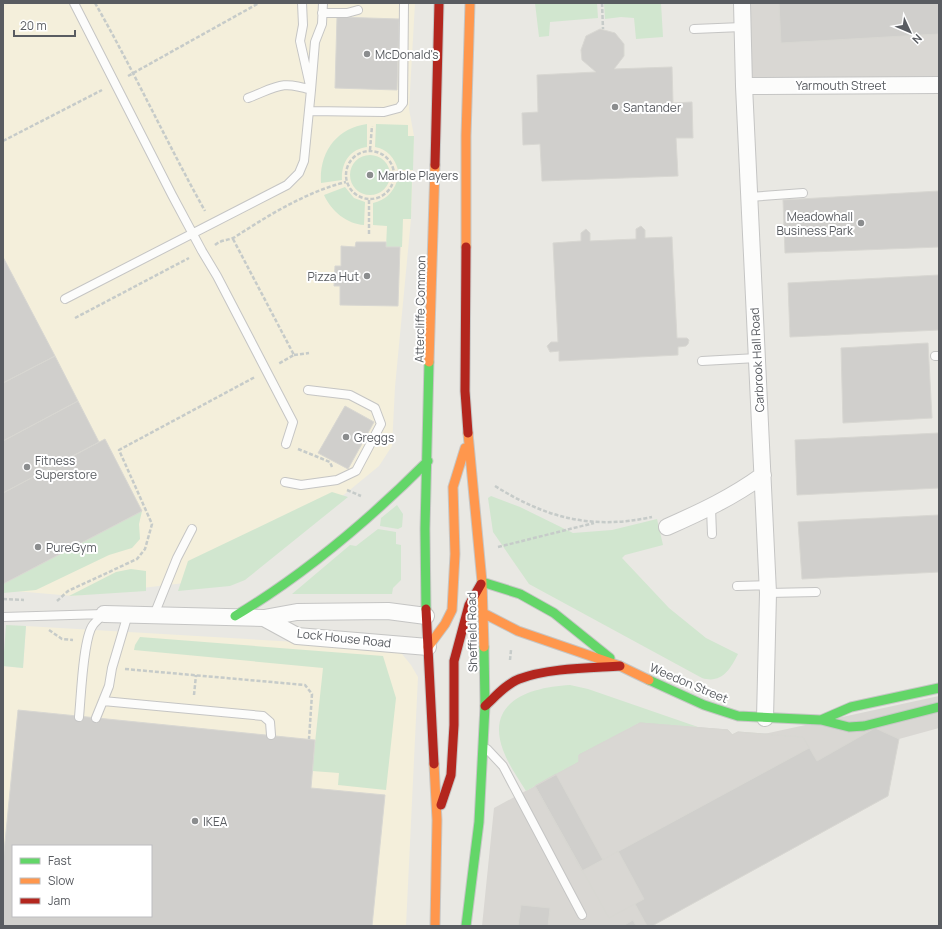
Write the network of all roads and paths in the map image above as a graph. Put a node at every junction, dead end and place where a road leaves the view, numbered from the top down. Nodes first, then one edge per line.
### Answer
1 (74, 3) edge
2 (95, 3) edge
3 (259, 3) edge
4 (302, 3) edge
5 (323, 3) edge
6 (404, 3) edge
7 (440, 3) edge
8 (470, 3) edge
9 (602, 3) edge
10 (742, 3) edge
11 (358, 10) dead end
12 (322, 13) junction
13 (742, 26) junction
14 (603, 29) dead end
15 (694, 29) dead end
16 (132, 74) junction
17 (116, 82) junction
18 (939, 85) edge
19 (744, 86) junction
20 (311, 90) junction
21 (248, 98) dead end
22 (309, 111) junction
23 (3, 141) edge
24 (346, 182) junction
25 (804, 193) dead end
26 (749, 197) junction
27 (369, 200) junction
28 (211, 223) junction
29 (193, 233) junction
30 (369, 234) dead end
31 (233, 239) junction
32 (202, 251) junction
33 (65, 299) dead end
34 (74, 318) dead end
35 (309, 353) dead end
36 (294, 355) junction
37 (757, 358) junction
38 (702, 361) dead end
39 (266, 371) junction
40 (308, 390) dead end
41 (469, 437) junction
42 (286, 444) dead end
43 (428, 460) junction
44 (763, 475) junction
45 (472, 480) junction
46 (285, 482) dead end
47 (711, 508) junction
48 (594, 523) junction
49 (667, 527) joint
50 (192, 530) dead end
51 (712, 534) dead end
52 (478, 552) junction
53 (425, 568) junction
54 (434, 579) dead end
55 (482, 582) junction
56 (737, 586) dead end
57 (443, 587) dead end
58 (768, 589) junction
59 (816, 592) dead end
60 (454, 596) junction
61 (469, 605) junction
62 (483, 613) junction
63 (104, 614) junction
64 (128, 614) junction
65 (48, 615) junction
66 (154, 615) junction
67 (235, 616) junction
68 (426, 616) junction
69 (3, 617) edge
70 (264, 618) junction
71 (445, 624) junction
72 (518, 631) junction
73 (467, 638) junction
74 (428, 647) junction
75 (484, 654) junction
76 (85, 661) junction
77 (620, 666) junction
78 (112, 668) junction
79 (196, 675) junction
80 (518, 679) junction
81 (939, 688) edge
82 (103, 701) junction
83 (485, 706) junction
84 (939, 707) edge
85 (192, 709) junction
86 (79, 717) dead end
87 (96, 718) dead end
88 (765, 718) junction
89 (821, 720) junction
90 (271, 735) dead end
91 (309, 739) dead end
92 (484, 746) junction
93 (437, 820) junction
94 (582, 915) dead end
95 (435, 926) edge
96 (466, 926) edge

1 - 17 lane
2 - 16 path
3 - 16 path
4 - 20 lane
5 - 12 lane
6 - 22 lane
7 - 43 main road, Attercliffe Common
8 - 41 main road
9 - 14 path
10 - 13 street, Carbrook Hall Road
11 - 12 lane
12 - 20 lane
13 - 15 lane
13 - 19 street, Carbrook Hall Road
16 - 28 path
17 - 23 path
17 - 29 lane
18 - 19 street, Yarmouth Street
19 - 26 street, Carbrook Hall Road
20 - 21 lane
20 - 22 lane
22 - 28 lane
24 - 27 path
24 - 27 path
24 - 31 path
25 - 26 lane
26 - 37 street, Carbrook Hall Road
27 - 30 path
28 - 29 lane
29 - 32 lane
29 - 33 lane
31 - 32 path
31 - 36 path
32 - 34 path
32 - 39 lane
35 - 36 path
36 - 39 path
37 - 38 lane
37 - 44 street, Carbrook Hall Road
39 - 42 lane
39 - 65 path
40 - 46 lane
41 - 45 main road
41 - 60 main road
43 - 53 main road, Attercliffe Common
43 - 67 main road
44 - 47 street
44 - 58 street, Carbrook Hall Road
45 - 48 path
45 - 52 main road
47 - 49 street
47 - 51 lane
48 - 49 path
48 - 52 path
50 - 66 lane
52 - 55 main road
53 - 54 main road
53 - 68 main road, Attercliffe Common
55 - 61 main road, Sheffield Road
55 - 62 main road, Sheffield Road
55 - 77 main road, Weedon Street
56 - 58 lane
57 - 60 main road, Weedon Street
58 - 59 lane
58 - 88 street, Carbrook Hall Road
60 - 61 main road, Weedon Street
60 - 71 main road
61 - 62 main road, Weedon Street
61 - 73 main road, Sheffield Road
62 - 72 main road, Weedon Street
62 - 75 main road, Sheffield Road
63 - 64 street, Lock House Road
63 - 65 lane
63 - 76 lane
64 - 66 street, Lock House Road
64 - 78 lane
65 - 69 lane
65 - 76 path
66 - 67 street, Lock House Road
67 - 70 street, Lock House Road
68 - 70 street, Lock House Road
68 - 71 main road
68 - 74 main road, Sheffield Road
70 - 74 street, Lock House Road
71 - 73 main road
71 - 74 main road
72 - 77 main road, Weedon Street
72 - 80 path
73 - 75 main road
73 - 93 main road, Sheffield Road
74 - 93 main road, Sheffield Road
75 - 83 main road, Sheffield Road
76 - 86 lane
77 - 80 main road
77 - 88 main road, Weedon Street
78 - 79 path
78 - 82 lane
79 - 85 path
79 - 91 path
80 - 83 main road
81 - 89 main road, Weedon Street
82 - 85 lane
82 - 87 lane
83 - 92 main road, Sheffield Road
84 - 89 main road, Weedon Street
85 - 90 lane
88 - 89 main road, Weedon Street
92 - 94 lane
92 - 96 main road, Sheffield Road
93 - 95 main road, Sheffield Road

